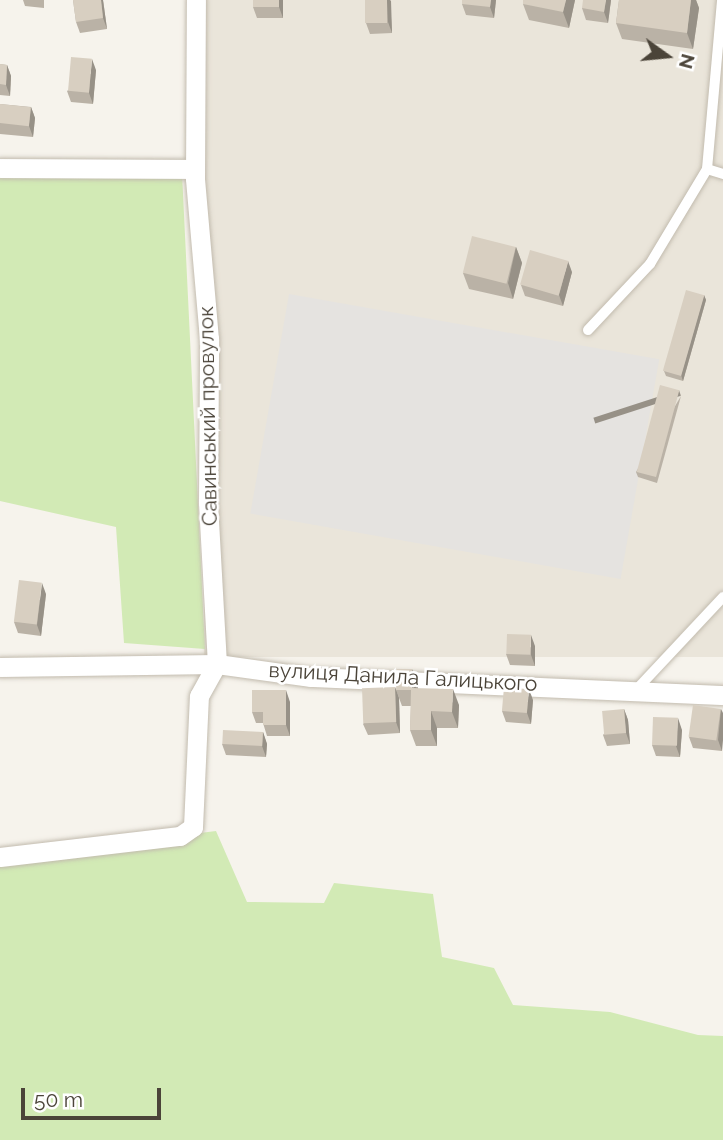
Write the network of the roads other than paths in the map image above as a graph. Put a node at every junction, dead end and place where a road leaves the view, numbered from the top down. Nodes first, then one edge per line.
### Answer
1 (196, 0) edge
2 (722, 0) edge
3 (0, 168) edge
4 (195, 169) junction
5 (707, 169) junction
6 (723, 174) edge
7 (588, 330) dead end
8 (723, 597) edge
9 (217, 664) junction
10 (0, 667) edge
11 (637, 689) junction
12 (723, 695) edge
13 (0, 857) edge

1 - 4 street, Савинський провулок
2 - 5 lane
3 - 4 street
4 - 9 street, Савинський провулок
5 - 6 lane
5 - 7 lane
8 - 11 lane
9 - 10 street, вулиця Данила Галицького
9 - 11 street, вулиця Данила Галицького
9 - 13 street
11 - 12 street, вулиця Данила Галицького

